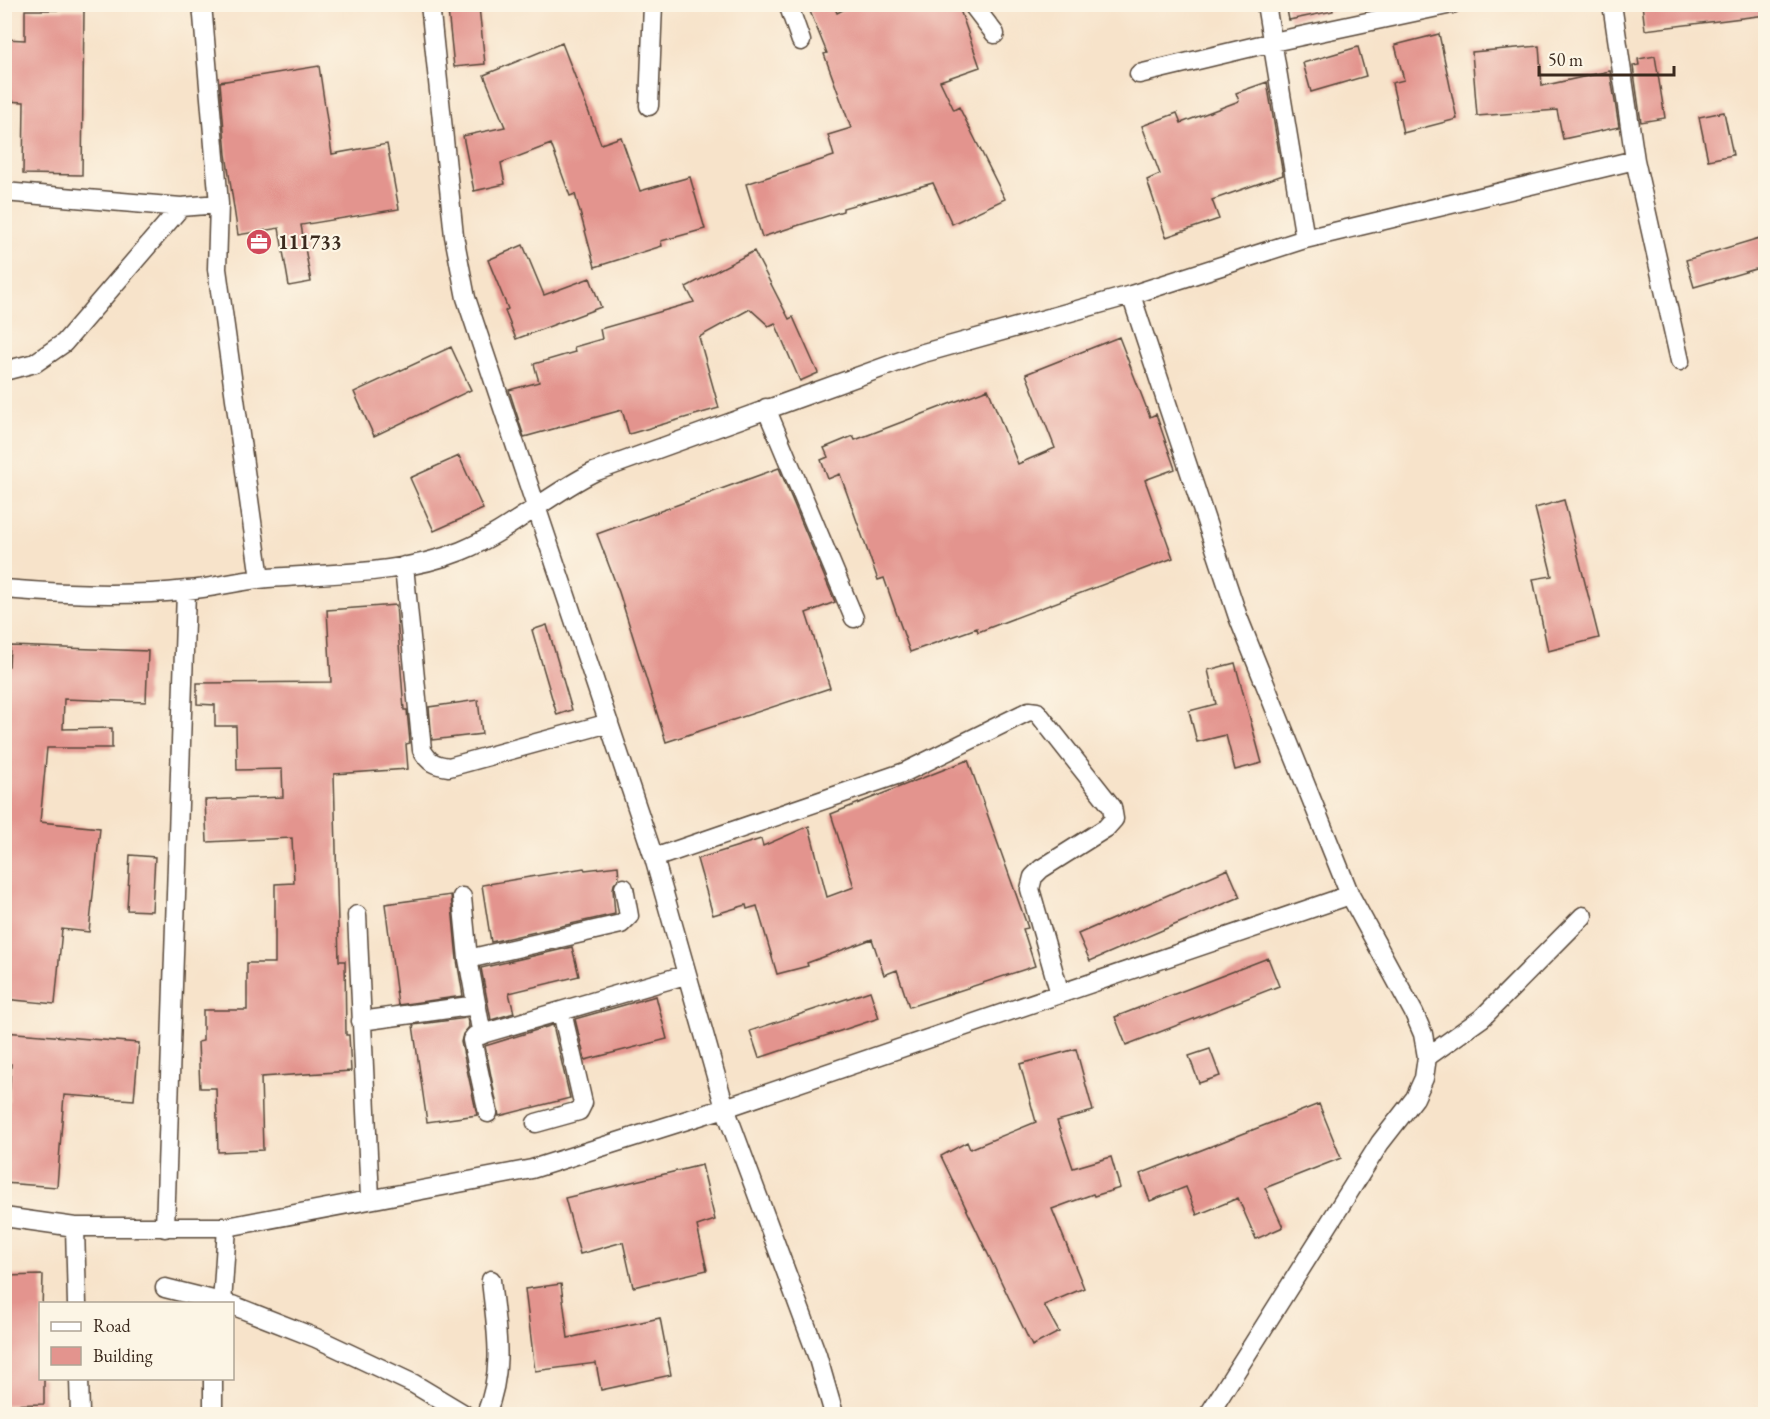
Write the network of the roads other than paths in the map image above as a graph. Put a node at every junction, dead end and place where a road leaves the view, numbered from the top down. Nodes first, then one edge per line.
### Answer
1 (202, 4) edge
2 (430, 4) edge
3 (653, 4) edge
4 (788, 4) edge
5 (972, 4) edge
6 (1266, 4) edge
7 (1452, 4) edge
8 (1611, 4) edge
9 (995, 34) dead end
10 (801, 41) dead end
11 (1273, 42) junction
12 (1139, 74) dead end
13 (649, 106) dead end
14 (1635, 160) junction
15 (4, 192) edge
16 (219, 204) junction
17 (181, 207) junction
18 (1305, 239) junction
19 (1131, 294) junction
20 (1680, 361) dead end
21 (4, 371) edge
22 (765, 408) junction
23 (538, 507) junction
24 (404, 566) junction
25 (260, 579) junction
26 (4, 589) edge
27 (186, 591) junction
28 (854, 618) dead end
29 (609, 723) junction
30 (654, 858) junction
31 (624, 888) dead end
32 (1350, 896) junction
33 (462, 897) dead end
34 (357, 915) dead end
35 (1583, 916) dead end
36 (468, 959) junction
37 (685, 975) junction
38 (1060, 994) junction
39 (477, 1005) junction
40 (562, 1012) junction
41 (362, 1021) junction
42 (482, 1035) junction
43 (1427, 1057) junction
44 (725, 1108) junction
45 (488, 1113) dead end
46 (536, 1123) dead end
47 (370, 1198) junction
48 (4, 1217) edge
49 (75, 1227) junction
50 (227, 1227) junction
51 (165, 1228) junction
52 (491, 1280) dead end
53 (165, 1288) dead end
54 (77, 1302) edge
55 (222, 1302) edge
56 (226, 1302) edge
57 (234, 1306) edge
58 (79, 1380) edge
59 (213, 1380) edge
60 (461, 1413) edge
61 (80, 1414) edge
62 (213, 1414) edge
63 (486, 1414) edge
64 (834, 1414) edge
65 (1209, 1414) edge

1 - 16 street
2 - 23 street
3 - 13 street
4 - 10 street
5 - 9 street
6 - 11 street
7 - 11 street
8 - 14 street
11 - 12 street
11 - 18 street
14 - 18 street
14 - 20 street
15 - 17 street
16 - 17 street
16 - 25 street
17 - 21 street
18 - 19 street
19 - 22 street
19 - 32 street
22 - 23 street
22 - 28 street
23 - 24 street
23 - 29 street
24 - 25 street
24 - 29 street
25 - 27 street
26 - 27 street
27 - 51 street
29 - 30 street
30 - 37 street
30 - 38 street
31 - 36 street
32 - 38 street
32 - 43 street
33 - 36 street
34 - 41 street
35 - 43 street
36 - 39 street
37 - 40 street
37 - 44 street
38 - 44 street
39 - 41 street
39 - 42 street
40 - 42 street
40 - 46 street
41 - 47 street
42 - 45 street
43 - 65 street
44 - 47 street
44 - 64 street
47 - 50 street
48 - 49 street
49 - 51 street
49 - 54 street
50 - 51 street
50 - 56 street
52 - 63 street
53 - 55 street
57 - 60 street
58 - 61 street
59 - 62 street

